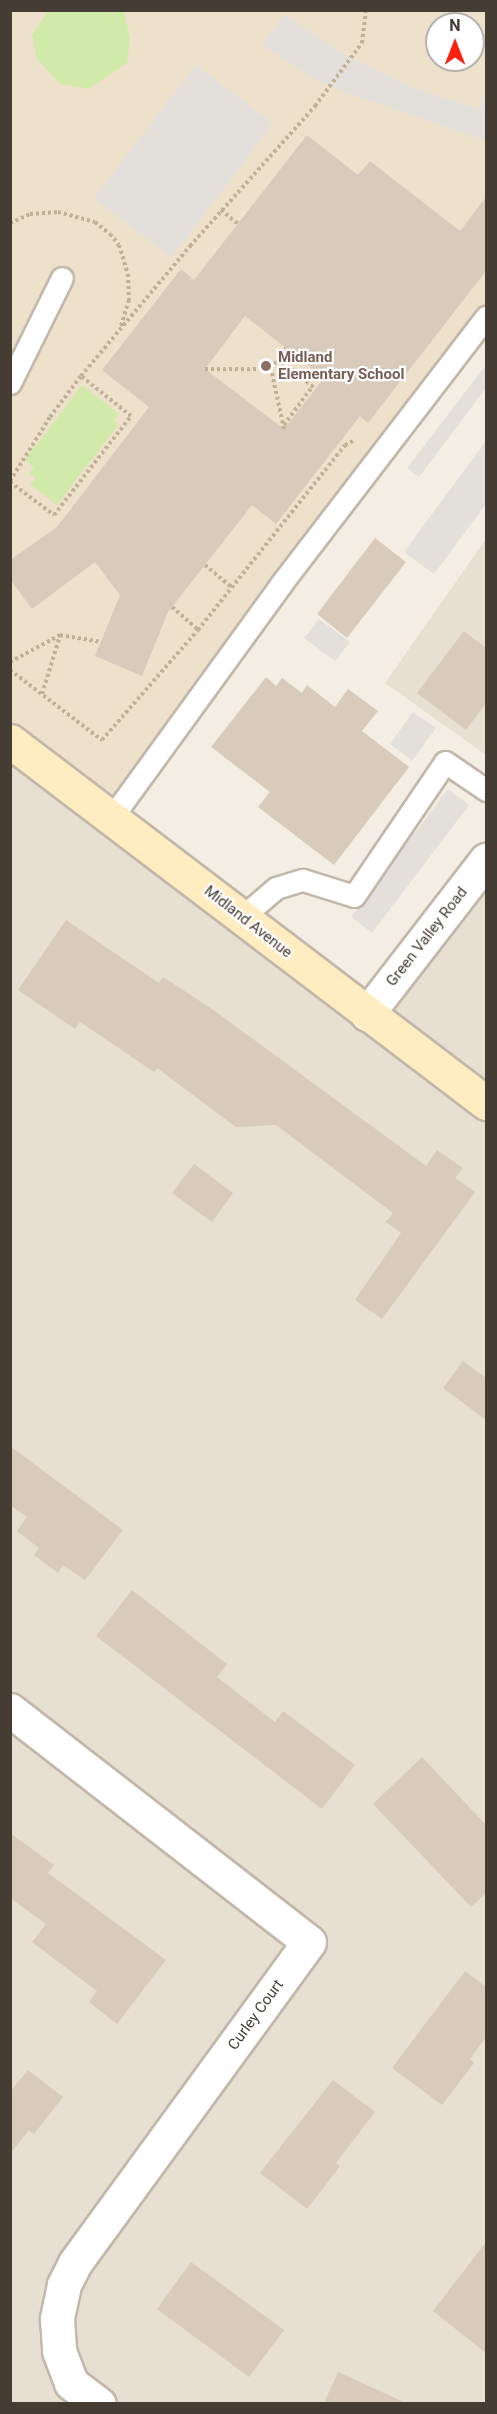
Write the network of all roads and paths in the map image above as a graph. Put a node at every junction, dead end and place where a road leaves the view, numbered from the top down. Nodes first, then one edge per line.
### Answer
1 (366, 10) edge
2 (221, 210) junction
3 (10, 223) edge
4 (238, 224) dead end
5 (62, 279) dead end
6 (486, 317) edge
7 (120, 330) junction
8 (286, 348) dead end
9 (278, 359) junction
10 (205, 369) dead end
11 (271, 369) junction
12 (81, 376) junction
13 (10, 384) edge
14 (362, 437) dead end
15 (10, 481) edge
16 (205, 565) dead end
17 (231, 587) junction
18 (172, 607) dead end
19 (198, 630) junction
20 (60, 635) junction
21 (101, 642) dead end
22 (10, 662) edge
23 (10, 670) edge
24 (42, 694) dead end
25 (10, 741) edge
26 (486, 790) edge
27 (112, 817) junction
28 (486, 860) edge
29 (242, 917) junction
30 (367, 1014) junction
31 (486, 1103) edge
32 (10, 1710) edge
33 (99, 2403) edge

1 - 2 path
2 - 4 path
2 - 7 path
3 - 7 path
5 - 13 lane
6 - 27 lane
7 - 12 path
8 - 9 path
9 - 11 path
9 - 11 path
10 - 11 path
12 - 15 path
12 - 15 path
14 - 17 path
16 - 17 path
17 - 19 path
18 - 19 path
19 - 23 path
20 - 21 path
20 - 22 path
20 - 24 path
25 - 27 street, Midland Avenue
26 - 29 lane
27 - 29 street, Midland Avenue
28 - 30 street, Green Valley Road
29 - 30 street, Midland Avenue
30 - 31 street, Midland Avenue
32 - 33 street, Curley Court

